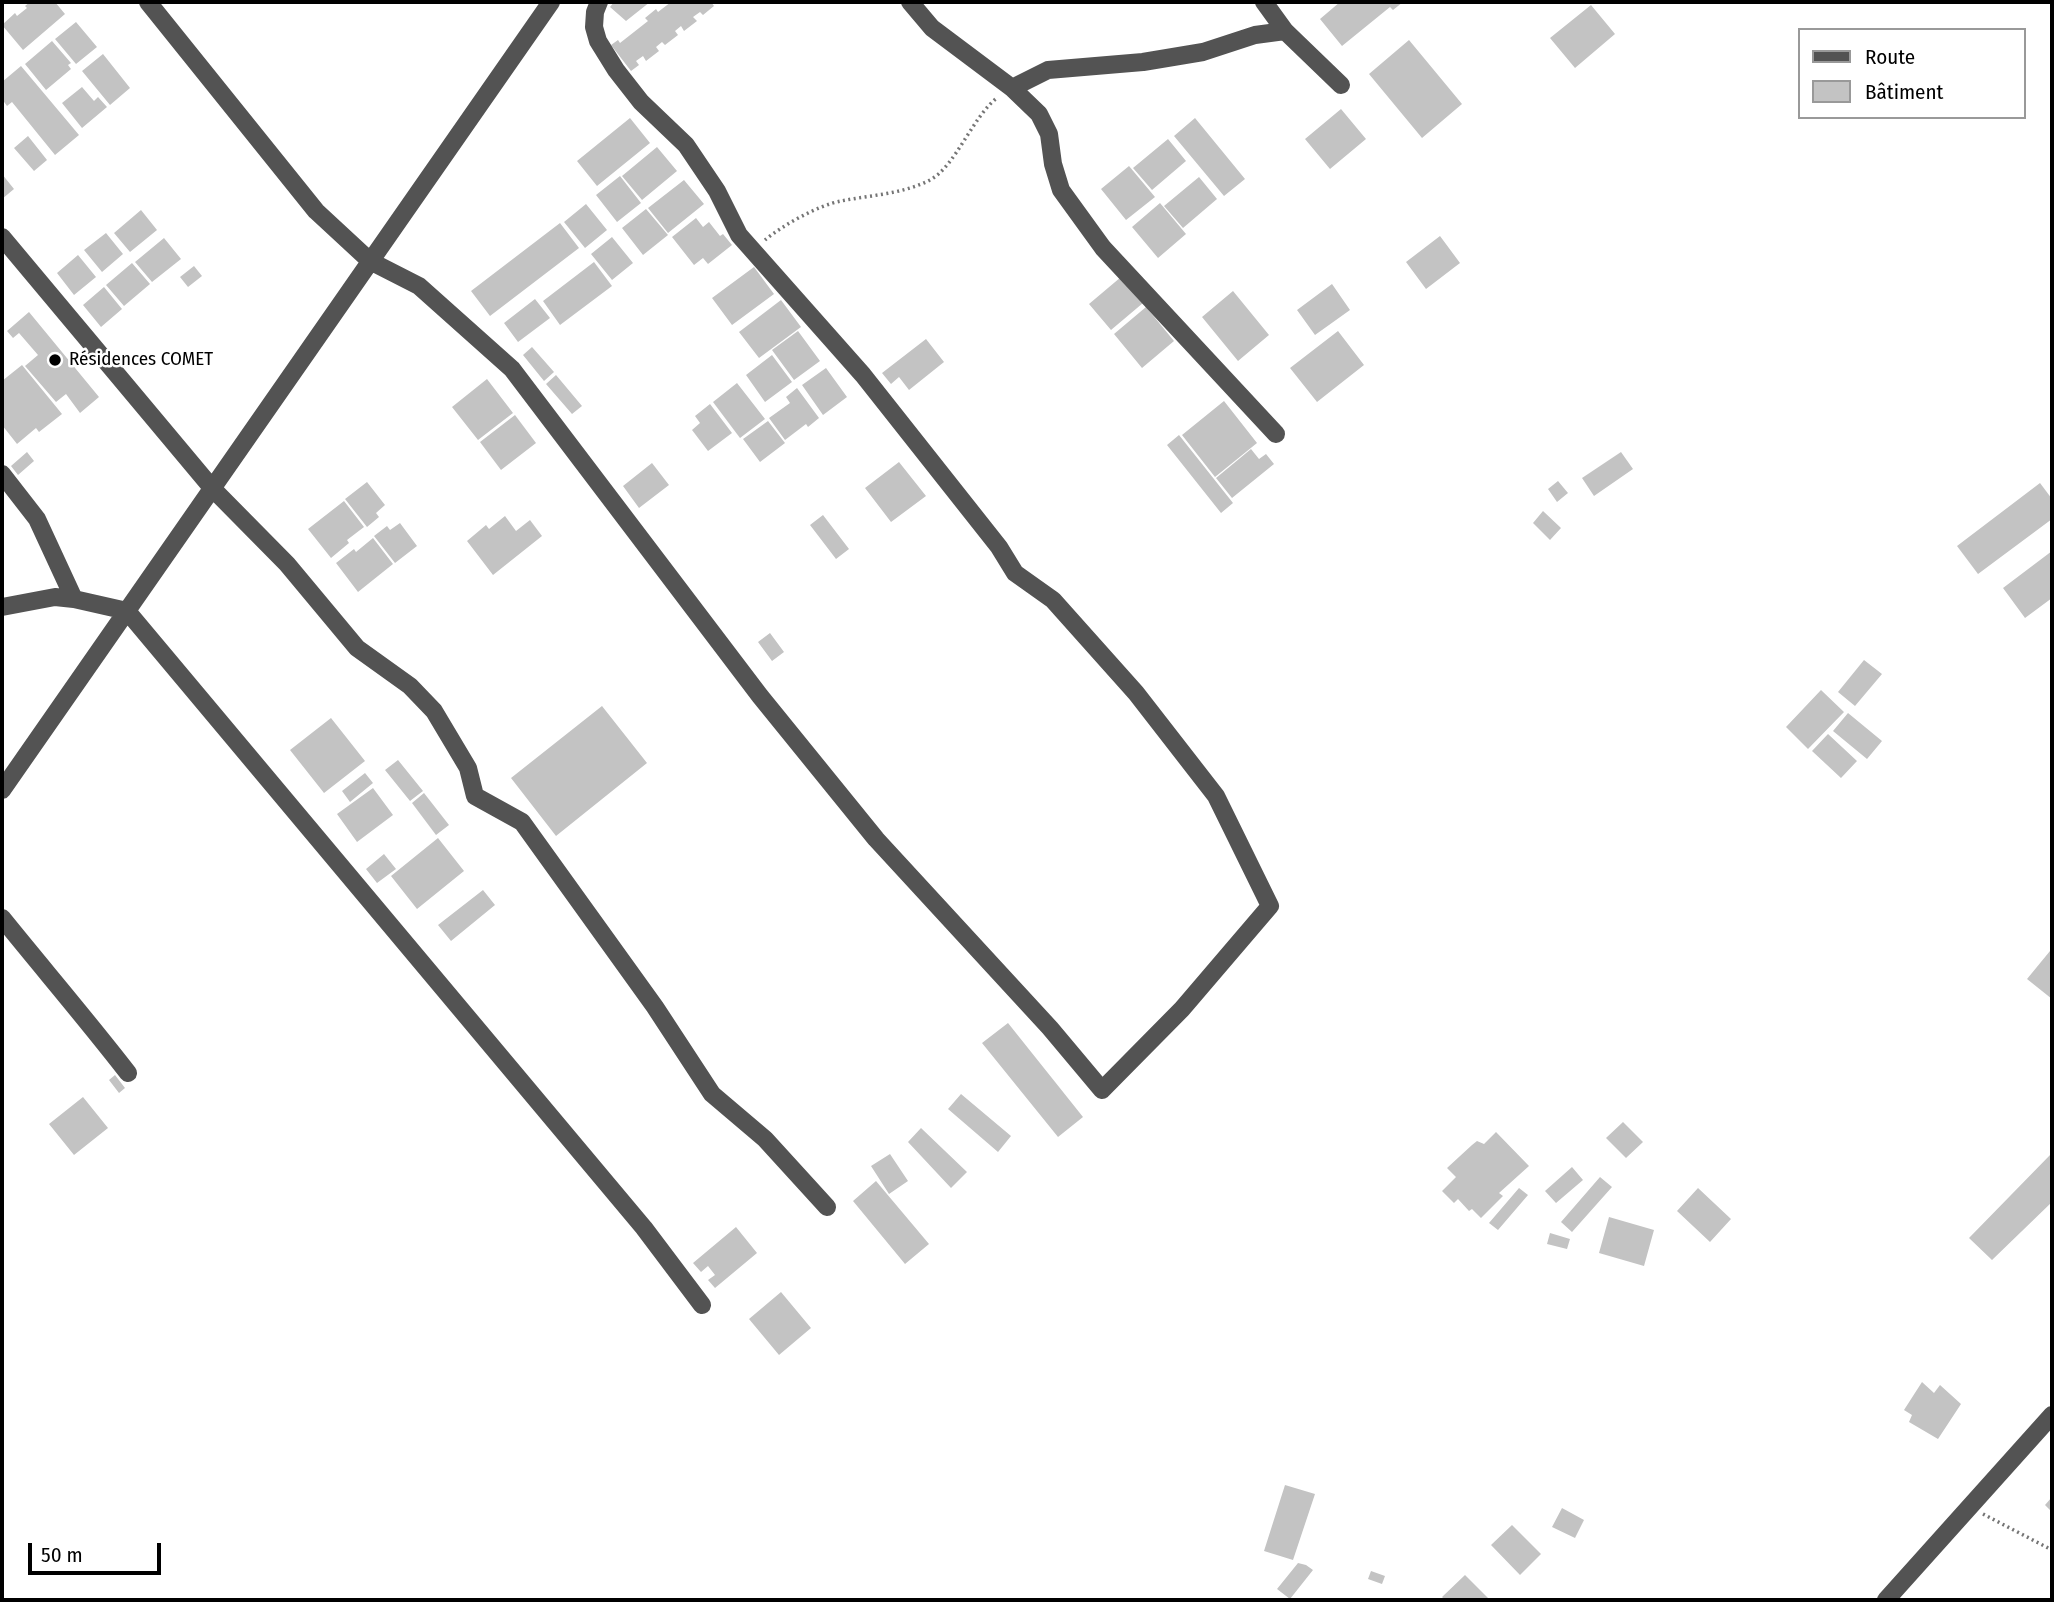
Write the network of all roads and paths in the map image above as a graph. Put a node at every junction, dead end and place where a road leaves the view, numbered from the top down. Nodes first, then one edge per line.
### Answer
1 (148, 2) edge
2 (551, 2) edge
3 (599, 2) edge
4 (910, 2) edge
5 (1264, 2) edge
6 (1285, 31) junction
7 (1341, 85) dead end
8 (1012, 88) junction
9 (2, 237) edge
10 (753, 250) junction
11 (370, 261) junction
12 (1276, 434) dead end
13 (2, 474) edge
14 (212, 488) junction
15 (74, 599) junction
16 (2, 607) edge
17 (127, 611) junction
18 (2, 790) edge
19 (2, 918) edge
20 (128, 1073) dead end
21 (827, 1207) dead end
22 (702, 1305) dead end
23 (2052, 1415) edge
24 (1969, 1507) junction
25 (2052, 1550) edge
26 (1886, 1600) edge

1 - 11 street
2 - 11 street
3 - 10 street
4 - 8 street
5 - 6 street
6 - 7 street
6 - 8 street
8 - 10 path
8 - 12 street
9 - 14 street
10 - 11 street
11 - 14 street
13 - 15 street
14 - 17 street
14 - 21 street
15 - 16 street
15 - 17 street
17 - 18 street
17 - 22 street
19 - 20 street
23 - 24 street
24 - 25 path
24 - 26 street

